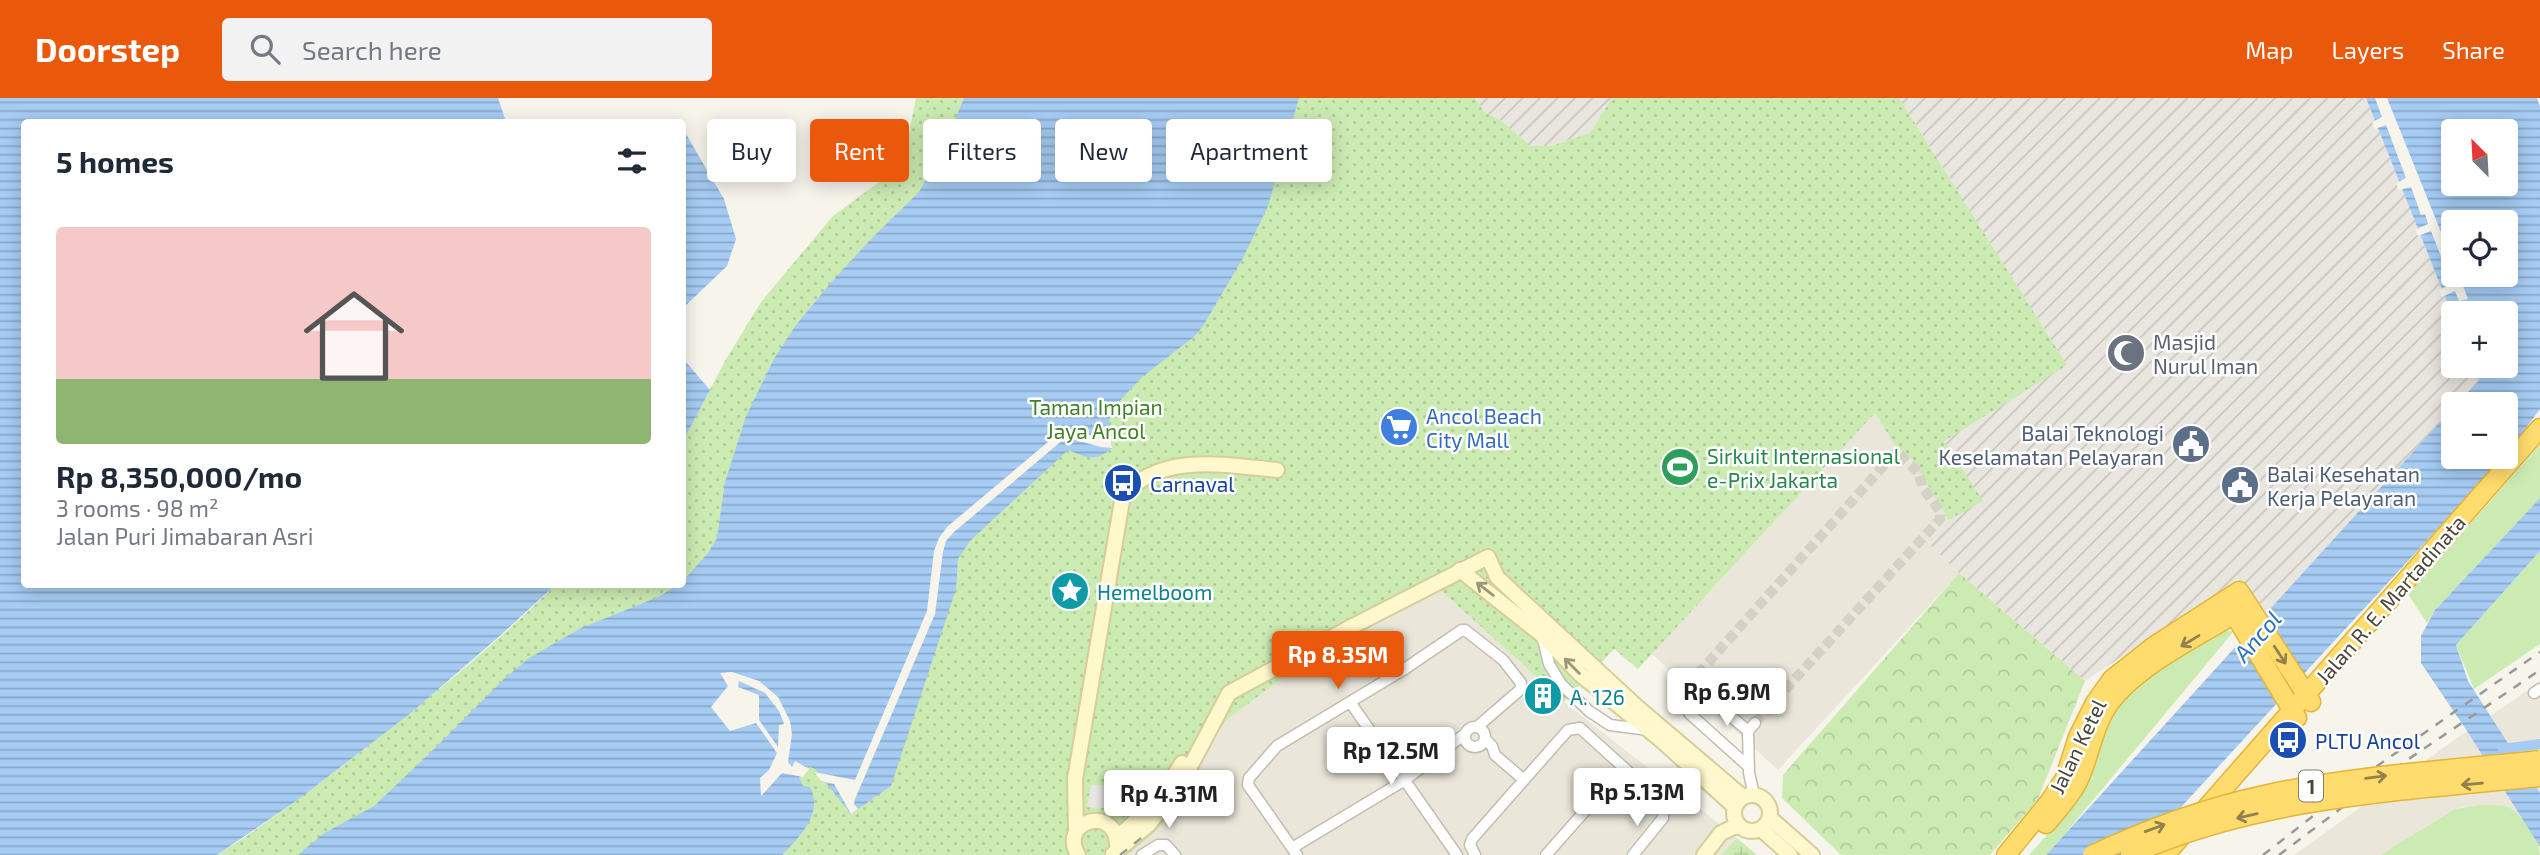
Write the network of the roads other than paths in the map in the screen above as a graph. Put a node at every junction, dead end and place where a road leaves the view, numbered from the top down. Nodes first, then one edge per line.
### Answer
1 (2540, 428) edge
2 (2540, 445) edge
3 (1278, 473) dead end
4 (1461, 570) junction
5 (1511, 600) junction
6 (2252, 628) junction
7 (1542, 635) junction
8 (2133, 670) junction
9 (2306, 695) junction
10 (1350, 702) junction
11 (2292, 710) junction
12 (1218, 711) junction
13 (1477, 727) junction
14 (1649, 730) junction
15 (1465, 734) junction
16 (1482, 744) junction
17 (2540, 760) edge
18 (1749, 767) junction
19 (1623, 768) junction
20 (2540, 777) edge
21 (1523, 779) junction
22 (1405, 780) junction
23 (1744, 800) junction
24 (1765, 824) junction
25 (1738, 825) junction
26 (1081, 827) junction
27 (1116, 838) junction
28 (1294, 851) edge
29 (1074, 852) edge
30 (1147, 852) edge
31 (1113, 854) edge
32 (1175, 855) edge
33 (1457, 855) edge
34 (1475, 855) edge
35 (1546, 855) edge
36 (1633, 855) edge
37 (1704, 855) edge
38 (1790, 855) edge
39 (1812, 855) edge
40 (2006, 855) edge
41 (2019, 855) edge
42 (2092, 855) edge
43 (2130, 855) edge
44 (2165, 855) edge

1 - 9 highway, Jalan R. E. Martadinata
2 - 9 highway, Jalan R. E. Martadinata
3 - 26 street
5 -> 4 street
4 - 5 street
4 - 12 street
5 - 7 street
5 - 23 street
6 - 8 highway, Jalan Ketel
6 -> 9 highway, Jalan Ketel
6 - 11 highway, Jalan Ketel
14 -> 7 street
7 - 14 street
8 - 40 highway, Jalan Ketel
8 - 41 highway, Jalan Ketel
9 - 11 highway, Jalan R. E. Martadinata
10 - 13 street
10 - 22 street
10 - 28 street
11 - 44 highway, Jalan R. E. Martadinata
12 - 27 street
12 - 31 street
13 - 15 street
13 - 16 street
14 - 23 street
15 - 16 street
15 - 22 street
16 - 21 street
42 -> 17 highway, 1, bridge
18 - 18 street
18 - 23 street
19 - 21 street
19 - 35 street
19 - 36 street
20 -> 43 highway, 1, bridge
21 - 34 street
22 - 28 street
22 - 33 street
23 - 24 street
23 - 25 street
24 - 25 street
24 - 38 street
24 - 39 street
25 - 37 street
26 - 27 street
26 - 29 street
27 - 31 street
30 - 32 street

